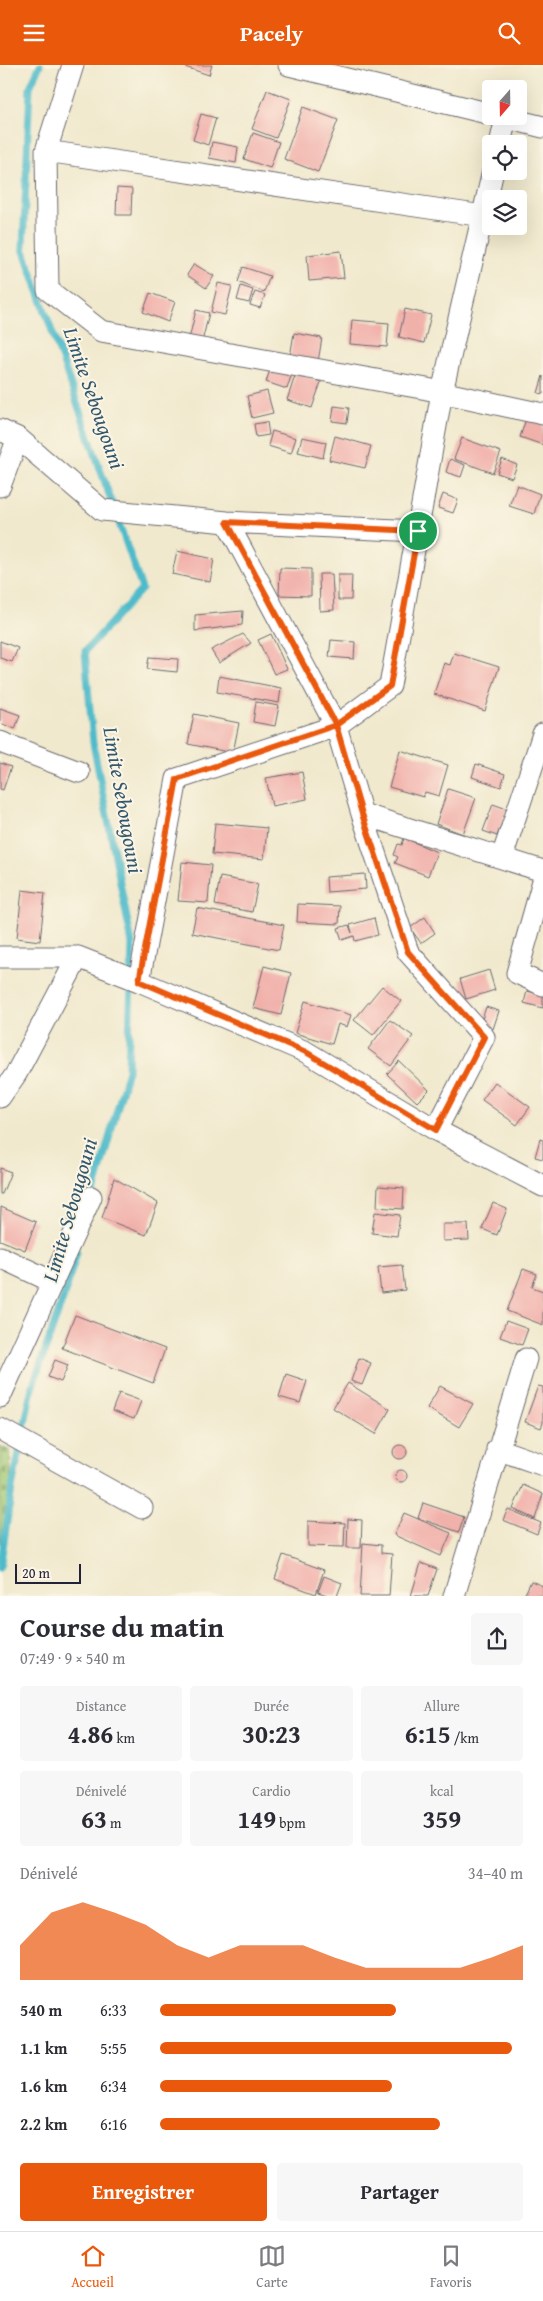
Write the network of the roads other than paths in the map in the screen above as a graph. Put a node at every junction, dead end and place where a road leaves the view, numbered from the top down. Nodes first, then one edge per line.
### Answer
1 (73, 65) edge
2 (289, 65) edge
3 (482, 112) edge
4 (528, 123) edge
5 (543, 127) edge
6 (46, 151) junction
7 (482, 216) edge
8 (482, 220) edge
9 (442, 392) junction
10 (543, 414) edge
11 (9, 434) edge
12 (0, 485) edge
13 (227, 522) junction
14 (418, 531) junction
15 (336, 725) junction
16 (543, 734) edge
17 (0, 742) edge
18 (79, 772) dead end
19 (362, 814) junction
20 (502, 857) junction
21 (543, 871) edge
22 (543, 881) edge
23 (0, 957) edge
24 (78, 957) junction
25 (139, 981) junction
26 (543, 985) edge
27 (0, 1097) edge
28 (436, 1130) junction
29 (543, 1185) edge
30 (91, 1197) dead end
31 (0, 1257) edge
32 (53, 1281) junction
33 (526, 1359) dead end
34 (0, 1397) edge
35 (0, 1429) edge
36 (497, 1449) junction
37 (543, 1465) edge
38 (142, 1508) dead end
39 (454, 1596) edge

1 - 6 street
2 - 3 street
4 - 5 street
6 - 7 street
6 - 9 street
8 - 9 street
9 - 10 street
9 - 14 street
11 - 12 street
11 - 13 street
13 - 14 street
13 - 15 street
14 - 15 street
15 - 19 street
15 - 25 street
16 - 20 street
17 - 18 street
19 - 20 street
19 - 28 street
20 - 21 street
22 - 26 street
23 - 24 street
24 - 25 street
24 - 27 street
25 - 28 street
28 - 29 street
30 - 32 street
31 - 32 street
32 - 34 street
33 - 36 street
35 - 38 street
36 - 37 street
36 - 39 street

